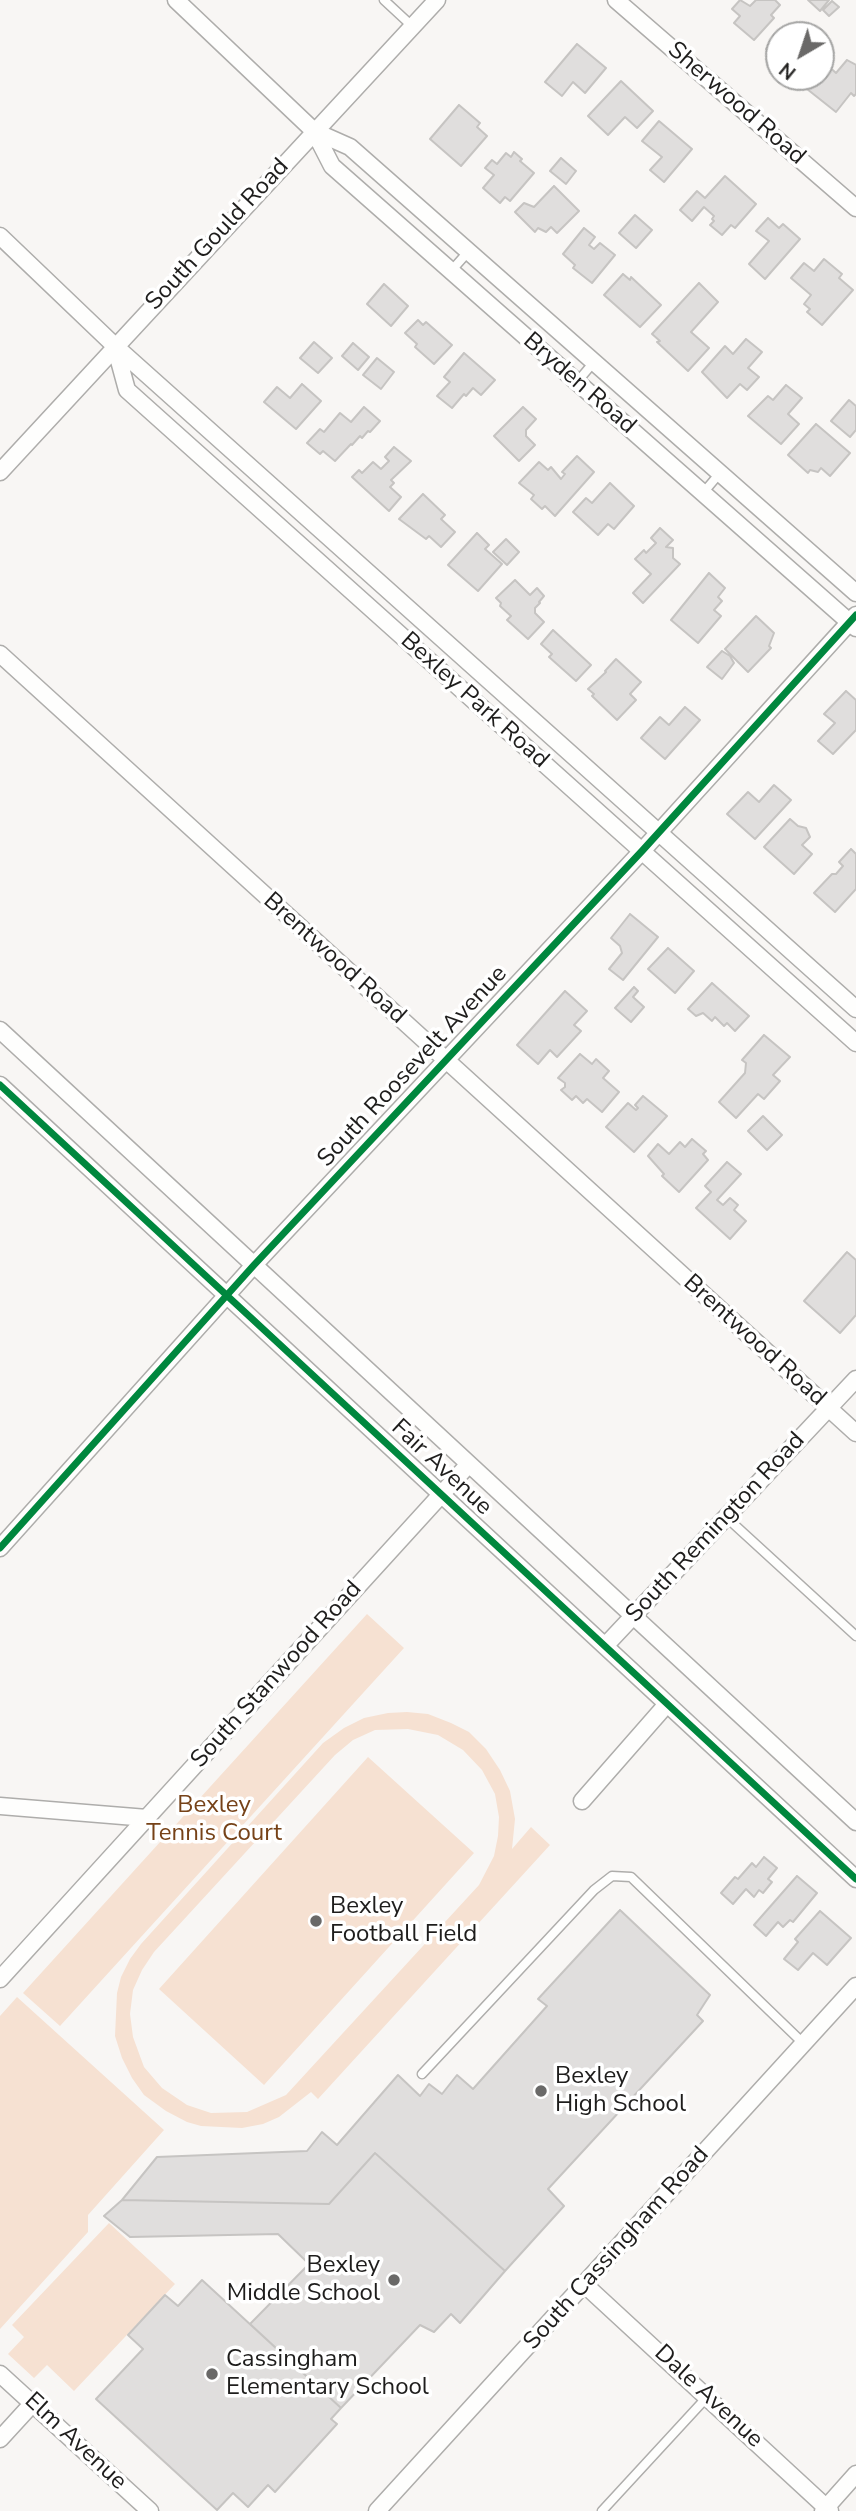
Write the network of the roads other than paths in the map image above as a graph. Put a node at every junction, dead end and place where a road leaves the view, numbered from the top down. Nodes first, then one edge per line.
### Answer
1 (176, 0) edge
2 (384, 0) edge
3 (437, 0) edge
4 (616, 0) edge
5 (412, 26) junction
6 (314, 131) junction
7 (856, 208) edge
8 (3, 244) edge
9 (468, 252) junction
10 (451, 271) junction
11 (115, 346) junction
12 (594, 362) junction
13 (577, 382) junction
14 (0, 472) edge
15 (720, 473) junction
16 (261, 476) junction
17 (703, 493) junction
18 (244, 495) junction
19 (386, 588) junction
20 (856, 593) edge
21 (369, 607) junction
22 (854, 622) edge
23 (0, 654) edge
24 (510, 700) junction
25 (494, 718) junction
26 (658, 832) junction
27 (642, 851) junction
28 (797, 956) junction
29 (781, 975) junction
30 (856, 1009) edge
31 (0, 1030) edge
32 (856, 1043) edge
33 (445, 1060) junction
34 (0, 1085) edge
35 (254, 1265) junction
36 (227, 1296) junction
37 (856, 1378) edge
38 (828, 1408) junction
39 (856, 1433) edge
40 (469, 1464) junction
41 (442, 1494) junction
42 (725, 1516) junction
43 (2, 1541) edge
44 (633, 1616) junction
45 (856, 1636) edge
46 (605, 1646) junction
47 (667, 1703) junction
48 (582, 1801) dead end
49 (0, 1806) edge
50 (147, 1818) junction
51 (856, 1822) edge
52 (856, 1879) edge
53 (0, 1979) edge
54 (856, 1986) edge
55 (804, 2045) junction
56 (422, 2074) dead end
57 (584, 2284) junction
58 (0, 2374) edge
59 (708, 2396) junction
60 (33, 2403) junction
61 (0, 2439) edge
62 (856, 2474) edge
63 (826, 2510) edge
64 (150, 2511) edge
65 (377, 2511) edge
66 (602, 2511) edge

1 - 6 street, Bryden Road
2 - 5 lane
3 - 5 street, South Gould Road
4 - 7 street, Sherwood Road
5 - 6 street, South Gould Road
6 - 9 street, Bryden Road
6 - 10 street, Bryden Road
6 - 11 street, South Gould Road
8 - 11 street, Bexley Park Road
9 - 10 lane
9 - 12 street, Bryden Road
10 - 13 street, Bryden Road
11 - 14 street, South Gould Road
11 - 16 street, Bexley Park Road
11 - 18 street, Bexley Park Road
12 - 13 lane
12 - 15 street, Bryden Road
13 - 17 street, Bryden Road
15 - 17 lane
15 - 20 street, Bryden Road
16 - 18 lane
16 - 19 street, Bexley Park Road
17 - 22 street, Bryden Road
18 - 21 street, Bexley Park Road
19 - 21 lane
19 - 24 street, Bexley Park Road
21 - 25 street, Bexley Park Road
22 - 26 street, South Roosevelt Avenue
23 - 33 street, Brentwood Road
24 - 25 lane
24 - 26 street, Bexley Park Road
25 - 27 street, Bexley Park Road
26 - 27 street, South Roosevelt Avenue
26 - 28 street, Bexley Park Road
27 - 29 street, Bexley Park Road
27 - 33 street, South Roosevelt Avenue
28 - 29 lane
28 - 30 street, Bexley Park Road
29 - 32 street, Bexley Park Road
31 - 35 street, Fair Avenue
33 - 35 street, South Roosevelt Avenue
33 - 38 street, Brentwood Road
34 - 36 street, Fair Avenue
35 - 36 street, South Roosevelt Avenue
35 - 40 street, Fair Avenue
36 - 41 street, Fair Avenue
36 - 43 street, South Roosevelt Avenue
37 - 38 street, South Remington Road
38 - 39 street, Brentwood Road
38 - 42 street, South Remington Road
40 - 41 street, South Stanwood Road
40 - 44 street, Fair Avenue
41 - 46 street, Fair Avenue
41 - 50 street, South Stanwood Road
42 - 44 street, South Remington Road
42 - 45 lane
44 - 46 street, South Remington Road
44 - 51 street, Fair Avenue
46 - 47 street, Fair Avenue
47 - 48 street
47 - 52 street, Fair Avenue
49 - 50 street
50 - 53 street, South Stanwood Road
54 - 55 street, South Cassingham Road
55 - 56 lane
55 - 57 street, South Cassingham Road
57 - 59 street, Dale Avenue
57 - 65 street, South Cassingham Road
58 - 60 street, Elm Avenue
59 - 63 street, Dale Avenue
59 - 66 lane
60 - 61 street
60 - 64 street, Elm Avenue
62 - 63 street

